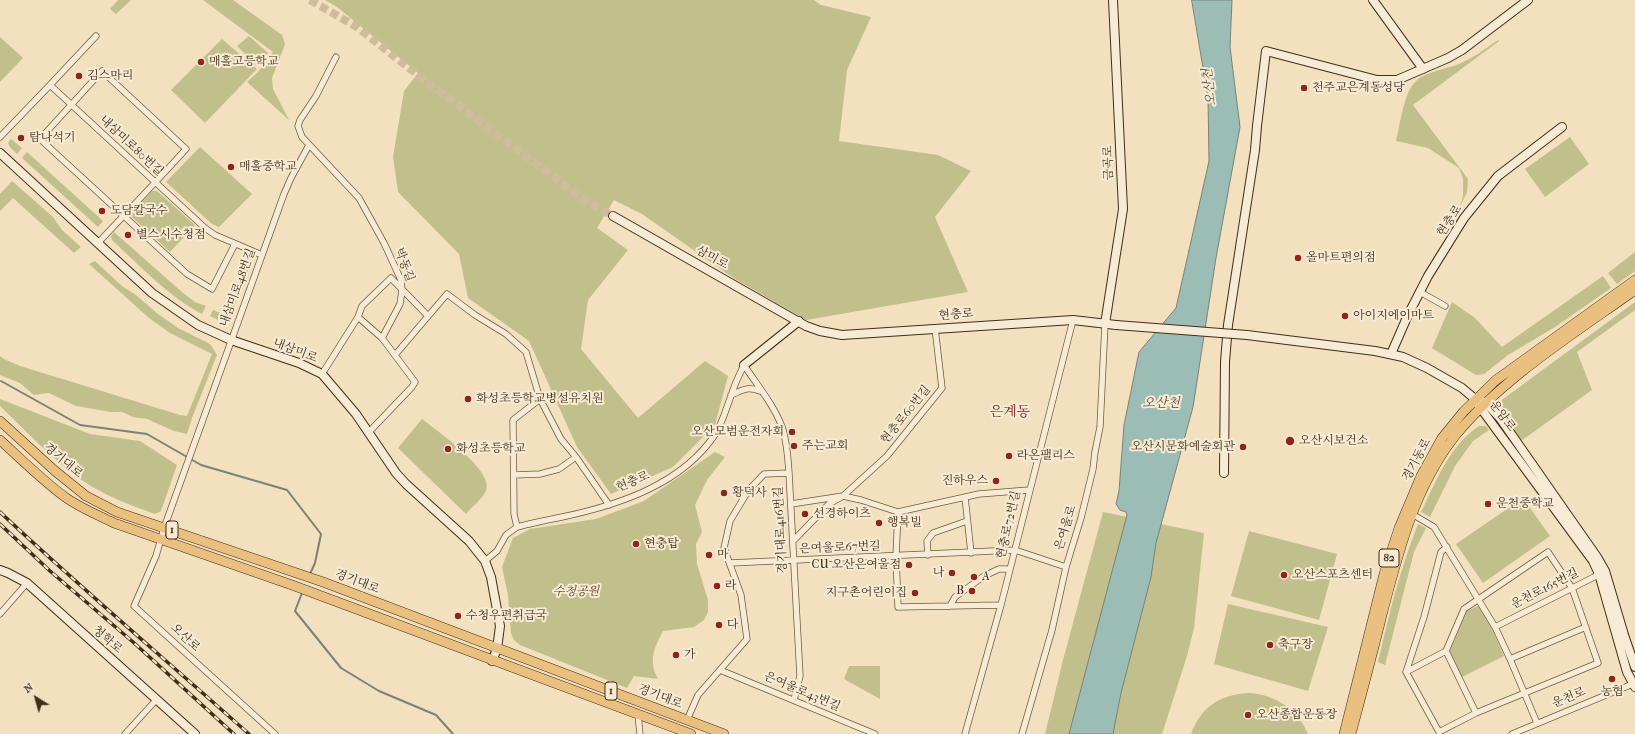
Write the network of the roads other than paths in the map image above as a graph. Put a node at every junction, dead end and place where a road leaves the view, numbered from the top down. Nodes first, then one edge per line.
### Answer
1 (1113, 0) edge
2 (1373, 0) edge
3 (1528, 0) edge
4 (96, 36) dead end
5 (336, 56) dead end
6 (1423, 69) junction
7 (50, 85) junction
8 (71, 105) junction
9 (1562, 127) dead end
10 (0, 137) edge
11 (309, 145) junction
12 (0, 153) edge
13 (155, 183) junction
14 (124, 215) junction
15 (613, 216) tunnel mouth
16 (98, 243) junction
17 (235, 244) junction
18 (262, 255) junction
19 (1635, 280) edge
20 (402, 290) junction
21 (1635, 290) edge
22 (1420, 292) junction
23 (1445, 306) dead end
24 (428, 316) junction
25 (358, 317) junction
26 (1073, 320) junction
27 (799, 321) junction
28 (1105, 324) junction
29 (935, 328) junction
30 (382, 338) junction
31 (231, 340) junction
32 (1391, 354) junction
33 (395, 355) junction
34 (744, 365) junction
35 (322, 374) junction
36 (761, 392) junction
37 (731, 395) junction
38 (540, 399) junction
39 (1475, 399) junction
40 (1483, 406) junction
41 (0, 421) edge
42 (369, 432) junction
43 (0, 440) edge
44 (576, 457) junction
45 (789, 473) junction
46 (1224, 473) dead end
47 (514, 475) junction
48 (1029, 490) junction
49 (843, 496) junction
50 (965, 497) junction
51 (791, 504) junction
52 (609, 505) junction
53 (898, 512) junction
54 (1412, 514) junction
55 (968, 521) junction
56 (518, 527) junction
57 (164, 528) junction
58 (160, 539) junction
59 (793, 541) junction
60 (1447, 548) junction
61 (1015, 550) junction
62 (971, 552) junction
63 (928, 555) junction
64 (896, 556) junction
65 (486, 561) junction
66 (794, 561) junction
67 (730, 563) junction
68 (1066, 566) junction
69 (1010, 569) junction
70 (0, 570) edge
71 (1602, 572) junction
72 (27, 583) junction
73 (1572, 588) junction
74 (1478, 599) junction
75 (1001, 605) junction
76 (950, 606) junction
77 (0, 614) edge
78 (1495, 627) junction
79 (1586, 627) junction
80 (497, 649) junction
81 (1446, 651) junction
82 (1510, 658) junction
83 (492, 661) junction
84 (1635, 667) edge
85 (720, 670) junction
86 (1406, 672) junction
87 (1635, 683) edge
88 (1525, 694) junction
89 (157, 699) junction
90 (794, 700) junction
91 (1476, 713) junction
92 (638, 715) junction
93 (687, 720) junction
94 (1537, 723) junction
95 (125, 734) edge
96 (195, 734) edge
97 (275, 734) edge
98 (640, 734) edge
99 (691, 734) edge
100 (724, 734) edge
101 (875, 734) edge
102 (965, 734) edge
103 (1022, 734) edge
104 (1344, 734) edge
105 (1351, 734) edge
106 (1512, 734) edge

1 - 28 street, 금곡로
2 - 6 street
3 - 6 street
4 - 7 street
5 - 11 street, 박동길
6 - 46 street
7 - 8 street, 내삼미로80번길
7 - 10 street
8 - 13 street, 내삼미로80번길
8 - 13 street
8 - 14 street
9 - 22 street, 현충로
11 - 18 street, 내삼미로48번길
11 - 20 street, 박동길
12 - 16 street, 내삼미로
13 - 14 street
13 - 17 street, 내삼미로80번길
14 - 16 street
14 - 17 street
15 - 27 street, 삼미로
16 - 31 street, 내삼미로
17 - 18 street, 내삼미로80번길
18 - 31 street, 내삼미로48번길
19 - 39 main road, 경기동로 / 82
20 - 24 street
20 - 25 street
20 - 30 street, 박동길
21 - 40 main road, 경기동로 / 82
22 - 23 street
22 - 32 street, 현충로
24 - 33 street
24 - 38 street
25 - 30 street
25 - 35 street
26 - 28 street, 현충로
26 - 29 street, 현충로
26 - 48 street, 현충로72번길
27 - 29 street, 현충로
27 - 34 street
28 - 32 street, 현충로, bridge
28 - 68 street, 은여울로
29 - 49 street, 현충로60번길
30 - 33 street
31 - 35 street, 내삼미로
31 - 57 street, 내삼미로48번길
32 - 39 street, 현충로
33 - 42 street
34 - 36 street
34 - 37 street, 현충로
35 - 42 street, 내삼미로
36 - 37 street
36 - 45 street
37 - 52 street, 현충로
38 - 44 street
38 - 47 street
39 - 40 street, 운암로
39 - 104 main road, 경기동로 / 82
40 - 54 main road, 경기동로 / 82
40 - 71 street, 운암로
41 - 57 main road, 경기대로 / 1
42 - 65 street, 내삼미로
43 - 58 main road, 경기대로 / 1
44 - 47 street
44 - 52 street
45 - 51 street, 경기대로416번길
45 - 67 street, 경기대로416번길
47 - 56 street
48 - 50 street
48 - 61 street, 현충로72번길
49 - 51 street
49 - 53 street
49 - 59 street, 현충로60번길
50 - 53 street
50 - 55 street
51 - 59 street, 경기대로416번길
52 - 56 street, 현충로
53 - 64 street
54 - 60 street
54 - 105 main road, 경기동로 / 82
55 - 62 street
55 - 63 street
56 - 65 street, 현충로
57 - 58 street, 내삼미로48번길
57 - 80 main road, 경기대로 / 1
58 - 83 main road, 경기대로 / 1
58 - 97 street, 오산로 / 1
59 - 66 street, 경기대로416번길
60 - 74 street
60 - 86 street
61 - 62 street, 은여울로67번길
61 - 68 street, 은여울로67번길
61 - 69 street, 현충로72번길
62 - 63 street, 은여울로67번길
63 - 64 street, 은여울로67번길
64 - 66 street, 은여울로67번길
64 - 76 street
65 - 80 street, 내삼미로
66 - 67 street, 은여울로67번길
66 - 90 street, 경기대로416번길
67 - 85 street, 경기대로416번길
68 - 103 street, 은여울로
69 - 75 street, 현충로72번길
69 - 76 street
70 - 72 street, 청학로
71 - 73 street, 운천로165번길
71 - 84 street, 운암로
71 - 87 street, 운암로
72 - 77 street
72 - 89 street, 청학로
73 - 74 street
73 - 78 street, 운천로165번길
73 - 79 street
74 - 78 street
74 - 81 street
75 - 76 street
75 - 102 street, 현충로72번길
78 - 82 street
79 - 82 street
79 - 88 street
80 - 83 street, 내삼미로
80 - 93 main road, 경기대로 / 1
81 - 86 street
81 - 91 street
82 - 88 street
83 - 92 main road, 경기대로 / 1
85 - 90 street, 은여울로43번길
85 - 93 street, 경기대로416번길
86 - 91 street
87 - 94 street, 운천로
88 - 91 street
88 - 94 street
89 - 95 street
89 - 96 street, 청학로
90 - 101 street, 은여울로43번길
92 - 98 street
92 - 99 main road, 경기대로 / 1
93 - 100 main road, 경기대로 / 1
94 - 106 street, 운천로

